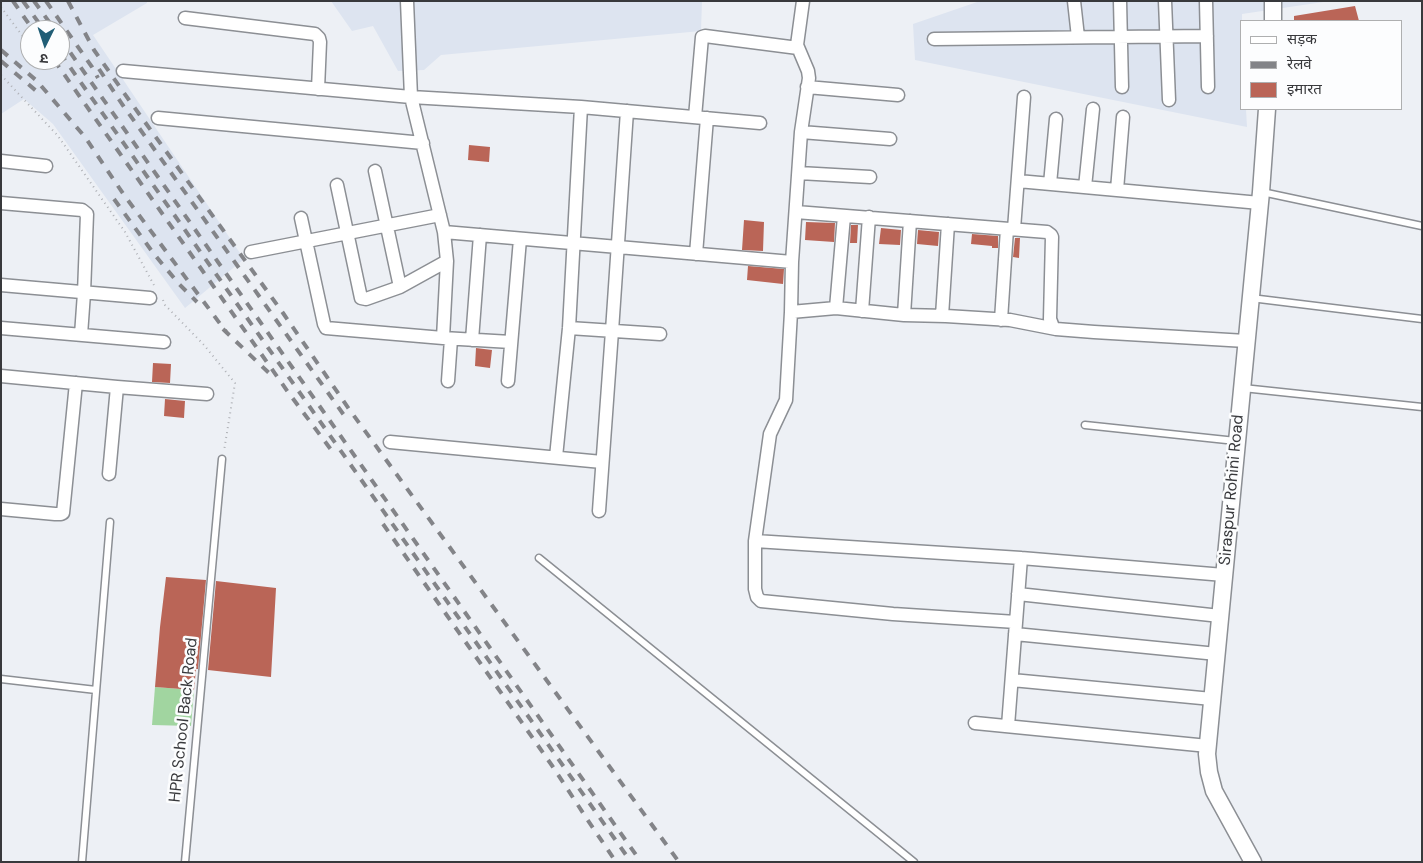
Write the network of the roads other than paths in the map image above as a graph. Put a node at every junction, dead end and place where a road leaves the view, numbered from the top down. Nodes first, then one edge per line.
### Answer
1 (406, 1) edge
2 (803, 1) edge
3 (1074, 1) edge
4 (1120, 1) edge
5 (1165, 1) edge
6 (1206, 1) edge
7 (1273, 1) edge
8 (185, 18) dead end
9 (1273, 20) edge
10 (1166, 36) junction
11 (1206, 36) junction
12 (1078, 37) junction
13 (1121, 37) junction
14 (934, 39) dead end
15 (798, 48) junction
16 (123, 71) dead end
17 (808, 87) junction
18 (1122, 87) dead end
19 (1208, 87) dead end
20 (318, 89) junction
21 (898, 95) dead end
22 (1024, 97) dead end
23 (411, 98) junction
24 (1168, 100) dead end
25 (582, 107) junction
26 (1093, 109) dead end
27 (1267, 110) edge
28 (626, 111) junction
29 (1123, 116) dead end
30 (158, 118) dead end
31 (701, 118) junction
32 (1056, 119) dead end
33 (760, 123) dead end
34 (801, 132) junction
35 (890, 138) dead end
36 (422, 143) junction
37 (1, 162) edge
38 (46, 166) dead end
39 (374, 171) dead end
40 (798, 173) junction
41 (870, 176) dead end
42 (1018, 181) junction
43 (1050, 184) junction
44 (337, 185) dead end
45 (1085, 187) junction
46 (1117, 190) junction
47 (1260, 197) junction
48 (1, 203) edge
49 (796, 212) junction
50 (440, 215) junction
51 (844, 216) junction
52 (301, 218) dead end
53 (869, 218) junction
54 (910, 221) junction
55 (948, 224) junction
56 (386, 225) junction
57 (1422, 226) edge
58 (1011, 229) junction
59 (444, 232) junction
60 (347, 233) junction
61 (480, 235) junction
62 (520, 238) junction
63 (306, 241) junction
64 (574, 244) junction
65 (618, 248) junction
66 (251, 252) dead end
67 (696, 254) junction
68 (447, 261) junction
69 (792, 262) junction
70 (1, 285) edge
71 (400, 287) junction
72 (84, 293) junction
73 (156, 295) road end
74 (1250, 298) junction
75 (836, 308) junction
76 (862, 311) junction
77 (791, 312) junction
78 (904, 315) junction
79 (942, 316) junction
80 (1422, 319) edge
81 (1001, 320) junction
82 (1, 328) edge
83 (569, 328) junction
84 (1056, 329) junction
85 (612, 331) junction
86 (660, 334) dead end
87 (81, 335) junction
88 (447, 338) junction
89 (472, 340) junction
90 (1246, 341) junction
91 (164, 342) dead end
92 (512, 342) junction
93 (1, 376) edge
94 (448, 381) dead end
95 (508, 381) dead end
96 (76, 383) junction
97 (117, 387) junction
98 (1242, 388) junction
99 (208, 394) dead end
100 (1422, 407) edge
101 (1085, 425) dead end
102 (1236, 441) junction
103 (390, 442) dead end
104 (556, 457) junction
105 (222, 459) road end
106 (602, 462) junction
107 (109, 474) dead end
108 (1, 509) edge
109 (599, 511) dead end
110 (110, 522) dead end
111 (755, 541) junction
112 (540, 558) dead end
113 (1021, 558) junction
114 (1224, 575) junction
115 (1018, 594) junction
116 (1220, 616) junction
117 (1016, 628) junction
118 (1217, 654) junction
119 (1, 679) edge
120 (1012, 680) junction
121 (96, 690) junction
122 (1212, 699) junction
123 (975, 723) dead end
124 (1008, 726) junction
125 (1208, 746) junction
126 (82, 862) edge
127 (185, 862) edge
128 (914, 862) edge
129 (1253, 862) edge

1 - 23 street
2 - 15 street
3 - 12 street
4 - 13 street
5 - 10 street
6 - 11 street
7 - 9 street
8 - 20 street
10 - 11 street
10 - 13 street
10 - 24 street
11 - 19 street
12 - 13 street
12 - 14 street
13 - 18 street
15 - 17 street
15 - 31 street
16 - 20 street
17 - 21 street
17 - 34 street
20 - 23 street
22 - 42 street
23 - 25 street
23 - 36 street
25 - 28 street
25 - 64 street
26 - 45 street
27 - 47 street, Siraspur Rohini Road
28 - 31 street
28 - 65 street
29 - 46 street
30 - 36 street
31 - 33 street
31 - 67 street
32 - 43 street
34 - 35 street
34 - 40 street
36 - 50 street
37 - 38 street
39 - 56 street
40 - 41 street
40 - 49 street
42 - 43 street
42 - 58 street
43 - 45 street
44 - 60 street
45 - 46 street
46 - 47 street
47 - 57 lane
47 - 74 street, Siraspur Rohini Road
48 - 72 street
49 - 51 street
49 - 69 street
50 - 56 street
50 - 59 street
51 - 53 street
51 - 75 street
52 - 63 street
53 - 54 street
53 - 76 street
54 - 55 street
54 - 78 street
55 - 58 street
55 - 79 street
56 - 60 street
56 - 71 street
58 - 81 street
58 - 84 street
59 - 61 street
59 - 68 street
60 - 63 street
60 - 71 street
61 - 62 street
61 - 89 street
62 - 64 street
62 - 92 street
63 - 66 street
63 - 88 street
64 - 65 street
64 - 83 street
65 - 67 street
65 - 85 street
67 - 69 street
68 - 71 street
68 - 88 street
69 - 77 street
70 - 72 street
72 - 73 street
72 - 87 street
74 - 80 lane
74 - 90 street, Siraspur Rohini Road
75 - 76 street
75 - 77 street
76 - 78 street
77 - 111 street
78 - 79 street
79 - 81 street
81 - 84 street
82 - 87 street
83 - 85 street
83 - 104 street
84 - 90 street
85 - 86 street
85 - 106 street
87 - 91 street
88 - 89 street
88 - 94 street
89 - 92 street
90 - 98 street, Siraspur Rohini Road
92 - 95 street
93 - 96 street
96 - 97 street
96 - 108 street
97 - 99 street
97 - 107 street
98 - 100 lane
98 - 102 street, Siraspur Rohini Road
101 - 102 lane
102 - 114 street, Siraspur Rohini Road
103 - 104 street
104 - 106 street
105 - 127 lane, HPR School Back Road
106 - 109 street
110 - 121 lane
111 - 113 street
111 - 117 street
112 - 128 lane
113 - 114 street
113 - 115 street
114 - 116 street, Siraspur Rohini Road
115 - 116 street
115 - 117 street
116 - 118 street, Siraspur Rohini Road
117 - 118 street
117 - 120 street
118 - 122 street, Siraspur Rohini Road
119 - 121 lane
120 - 122 street
120 - 124 street
121 - 126 lane
122 - 125 street, Siraspur Rohini Road
123 - 124 street
124 - 125 street
125 - 129 street, Siraspur Rohini Road

